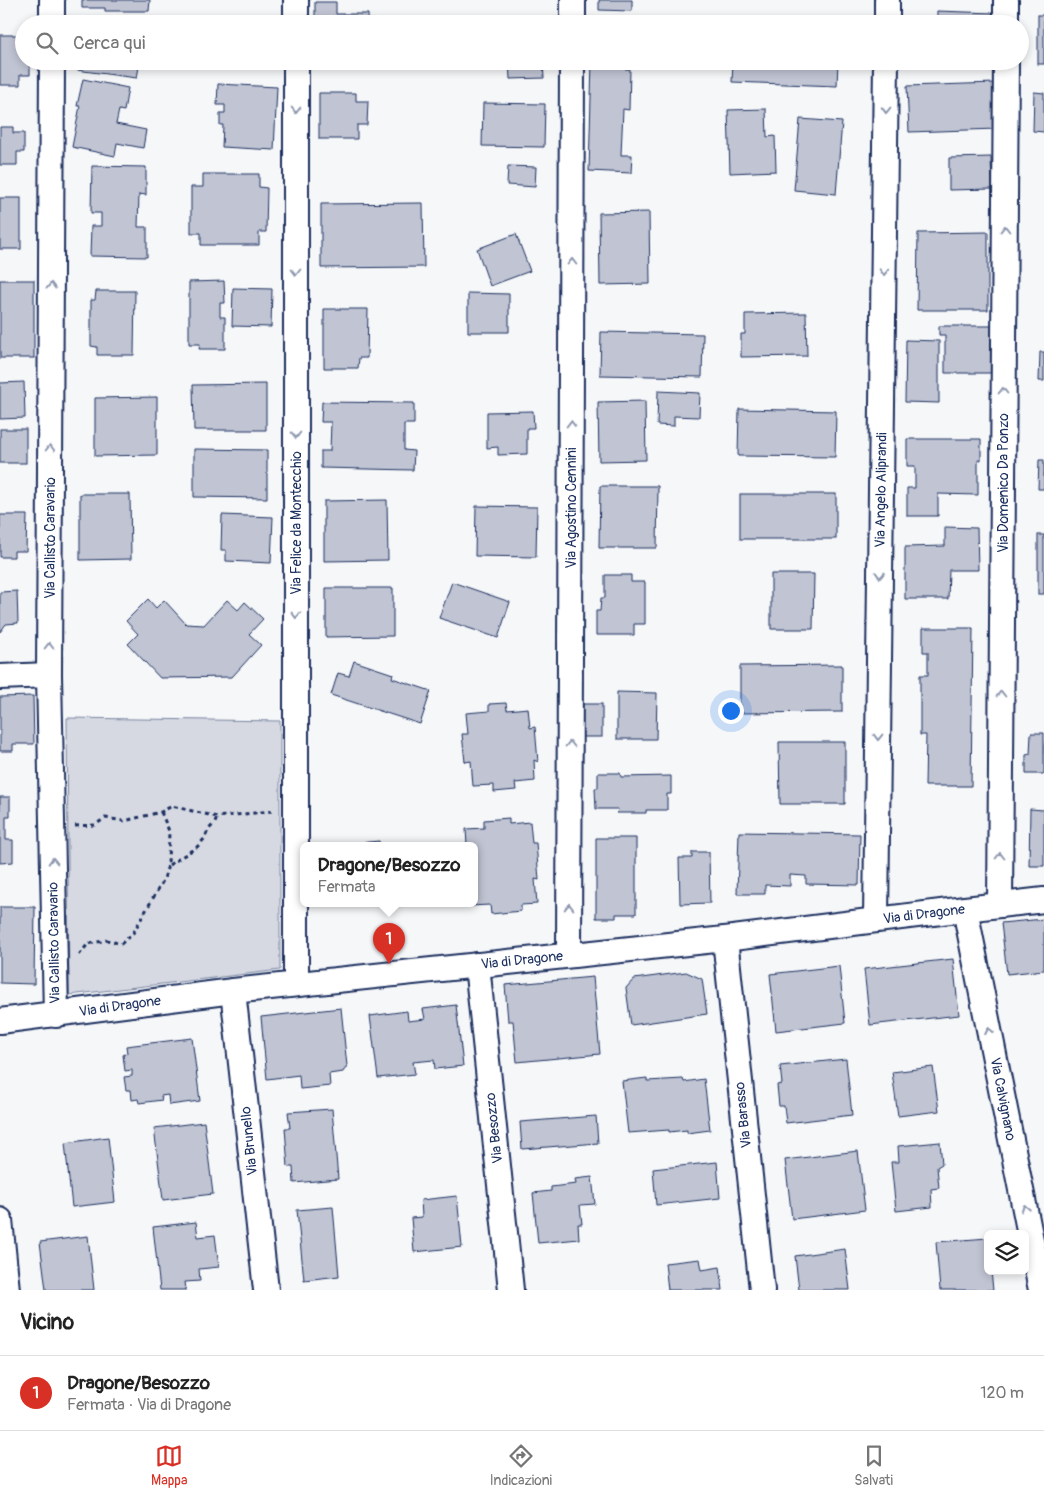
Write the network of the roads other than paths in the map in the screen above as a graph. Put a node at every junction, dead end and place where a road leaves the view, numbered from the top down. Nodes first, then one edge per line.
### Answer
1 (52, 0) edge
2 (296, 0) edge
3 (573, 0) edge
4 (887, 0) edge
5 (1006, 0) edge
6 (52, 15) edge
7 (296, 15) edge
8 (572, 15) edge
9 (887, 15) edge
10 (1006, 15) edge
11 (52, 70) edge
12 (296, 70) edge
13 (572, 70) edge
14 (886, 70) edge
15 (1006, 70) edge
16 (49, 675) junction
17 (0, 677) edge
18 (1044, 900) edge
19 (1000, 905) junction
20 (965, 909) junction
21 (876, 920) junction
22 (724, 939) junction
23 (569, 955) junction
24 (477, 965) junction
25 (296, 984) junction
26 (233, 991) junction
27 (56, 1015) junction
28 (0, 1021) edge
29 (0, 1220) edge
30 (7, 1290) edge
31 (266, 1290) edge
32 (511, 1290) edge
33 (762, 1290) edge
34 (1041, 1290) edge

1 - 6 street
2 - 7 street
3 - 8 street
4 - 9 street
5 - 10 street
16 -> 11 street, Via Callisto Caravario
12 -> 25 street, Via Felice da Montecchio
23 -> 13 street, Via Agostino Cennini
14 -> 21 street, Via Angelo Aliprandi
19 -> 15 street, Via Domenico Da Ponzo
16 - 17 street
27 -> 16 street, Via Callisto Caravario
18 - 19 street, Via di Dragone
19 - 20 street, Via di Dragone
20 - 21 street, Via di Dragone
34 -> 20 street, Via Calvignano
21 - 22 street, Via di Dragone
22 - 23 street, Via di Dragone
22 - 33 street, Via Barasso
23 - 24 street, Via di Dragone
24 - 25 street, Via di Dragone
24 - 32 street, Via Besozzo
25 - 26 street, Via di Dragone
26 - 27 street, Via di Dragone
26 - 31 street, Via Brunello
27 - 28 street, Via di Dragone
29 - 30 street

